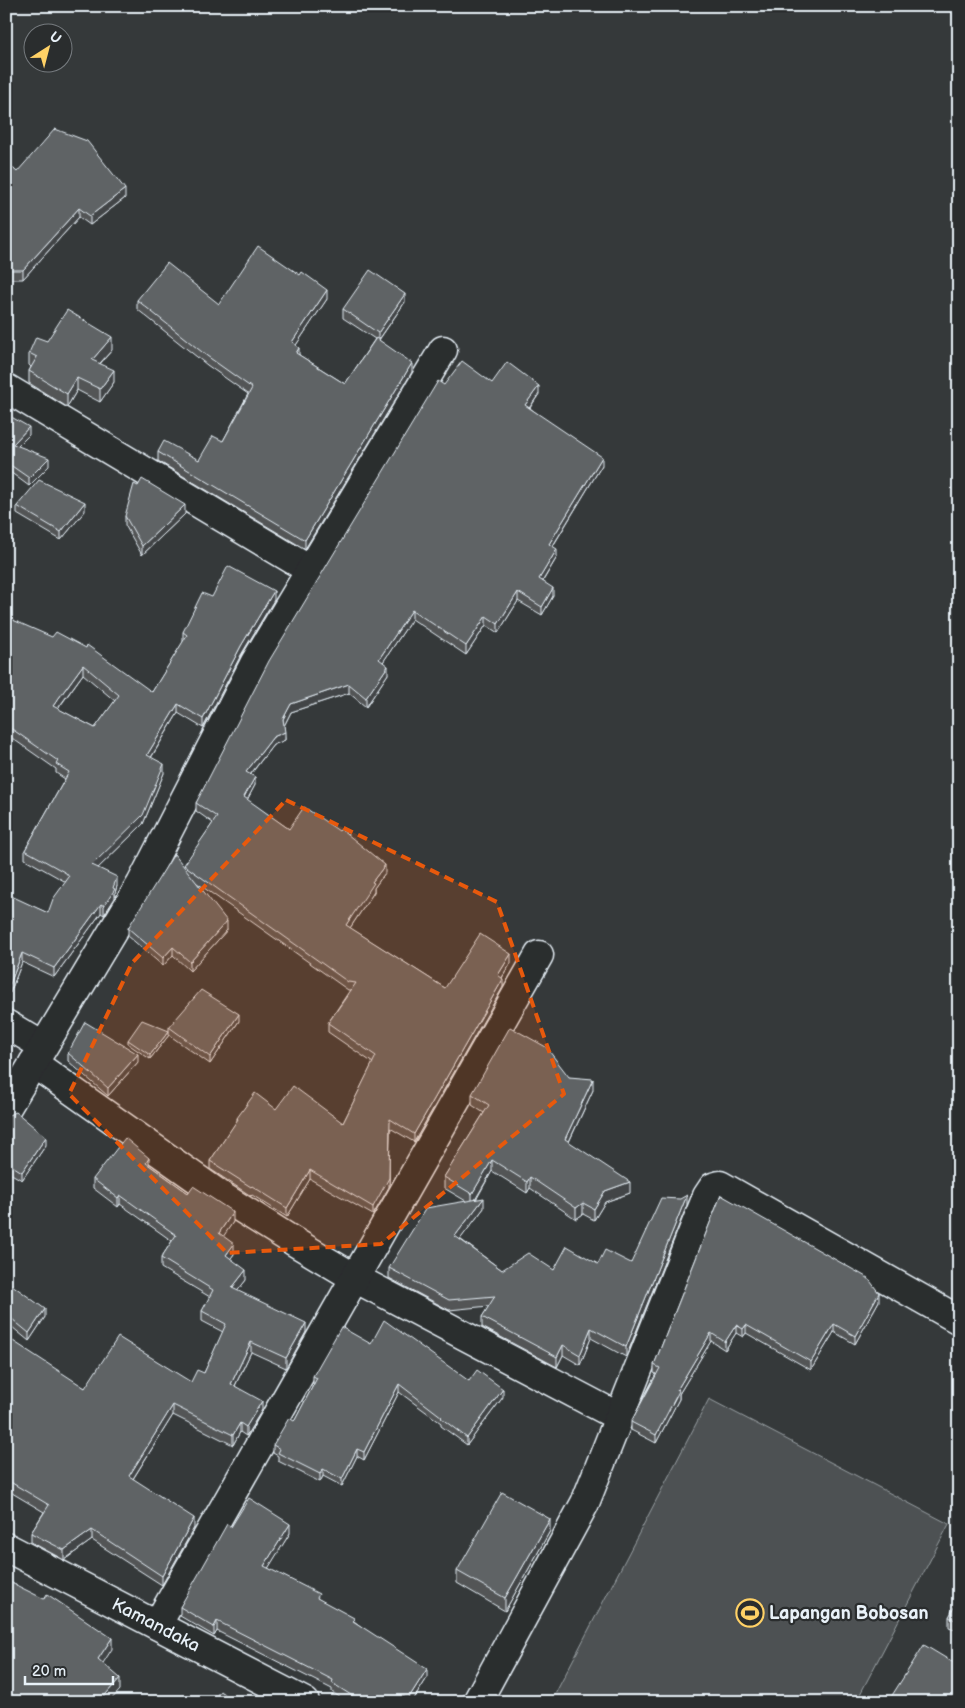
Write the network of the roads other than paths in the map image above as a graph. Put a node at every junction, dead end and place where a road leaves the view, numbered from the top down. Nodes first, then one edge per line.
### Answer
1 (443, 350) dead end
2 (6, 388) edge
3 (310, 570) junction
4 (539, 955) dead end
5 (6, 1024) edge
6 (38, 1054) junction
7 (6, 1109) edge
8 (355, 1278) junction
9 (959, 1320) edge
10 (619, 1417) junction
11 (6, 1547) edge
12 (157, 1625) junction
13 (305, 1702) edge
14 (477, 1702) edge

1 - 3 street
2 - 3 street
3 - 6 street
4 - 8 street
5 - 6 street
6 - 7 street
6 - 8 street
8 - 10 street
8 - 12 street
9 - 10 street
10 - 14 street
11 - 12 street, Kamandaka
12 - 13 street, Kamandaka

